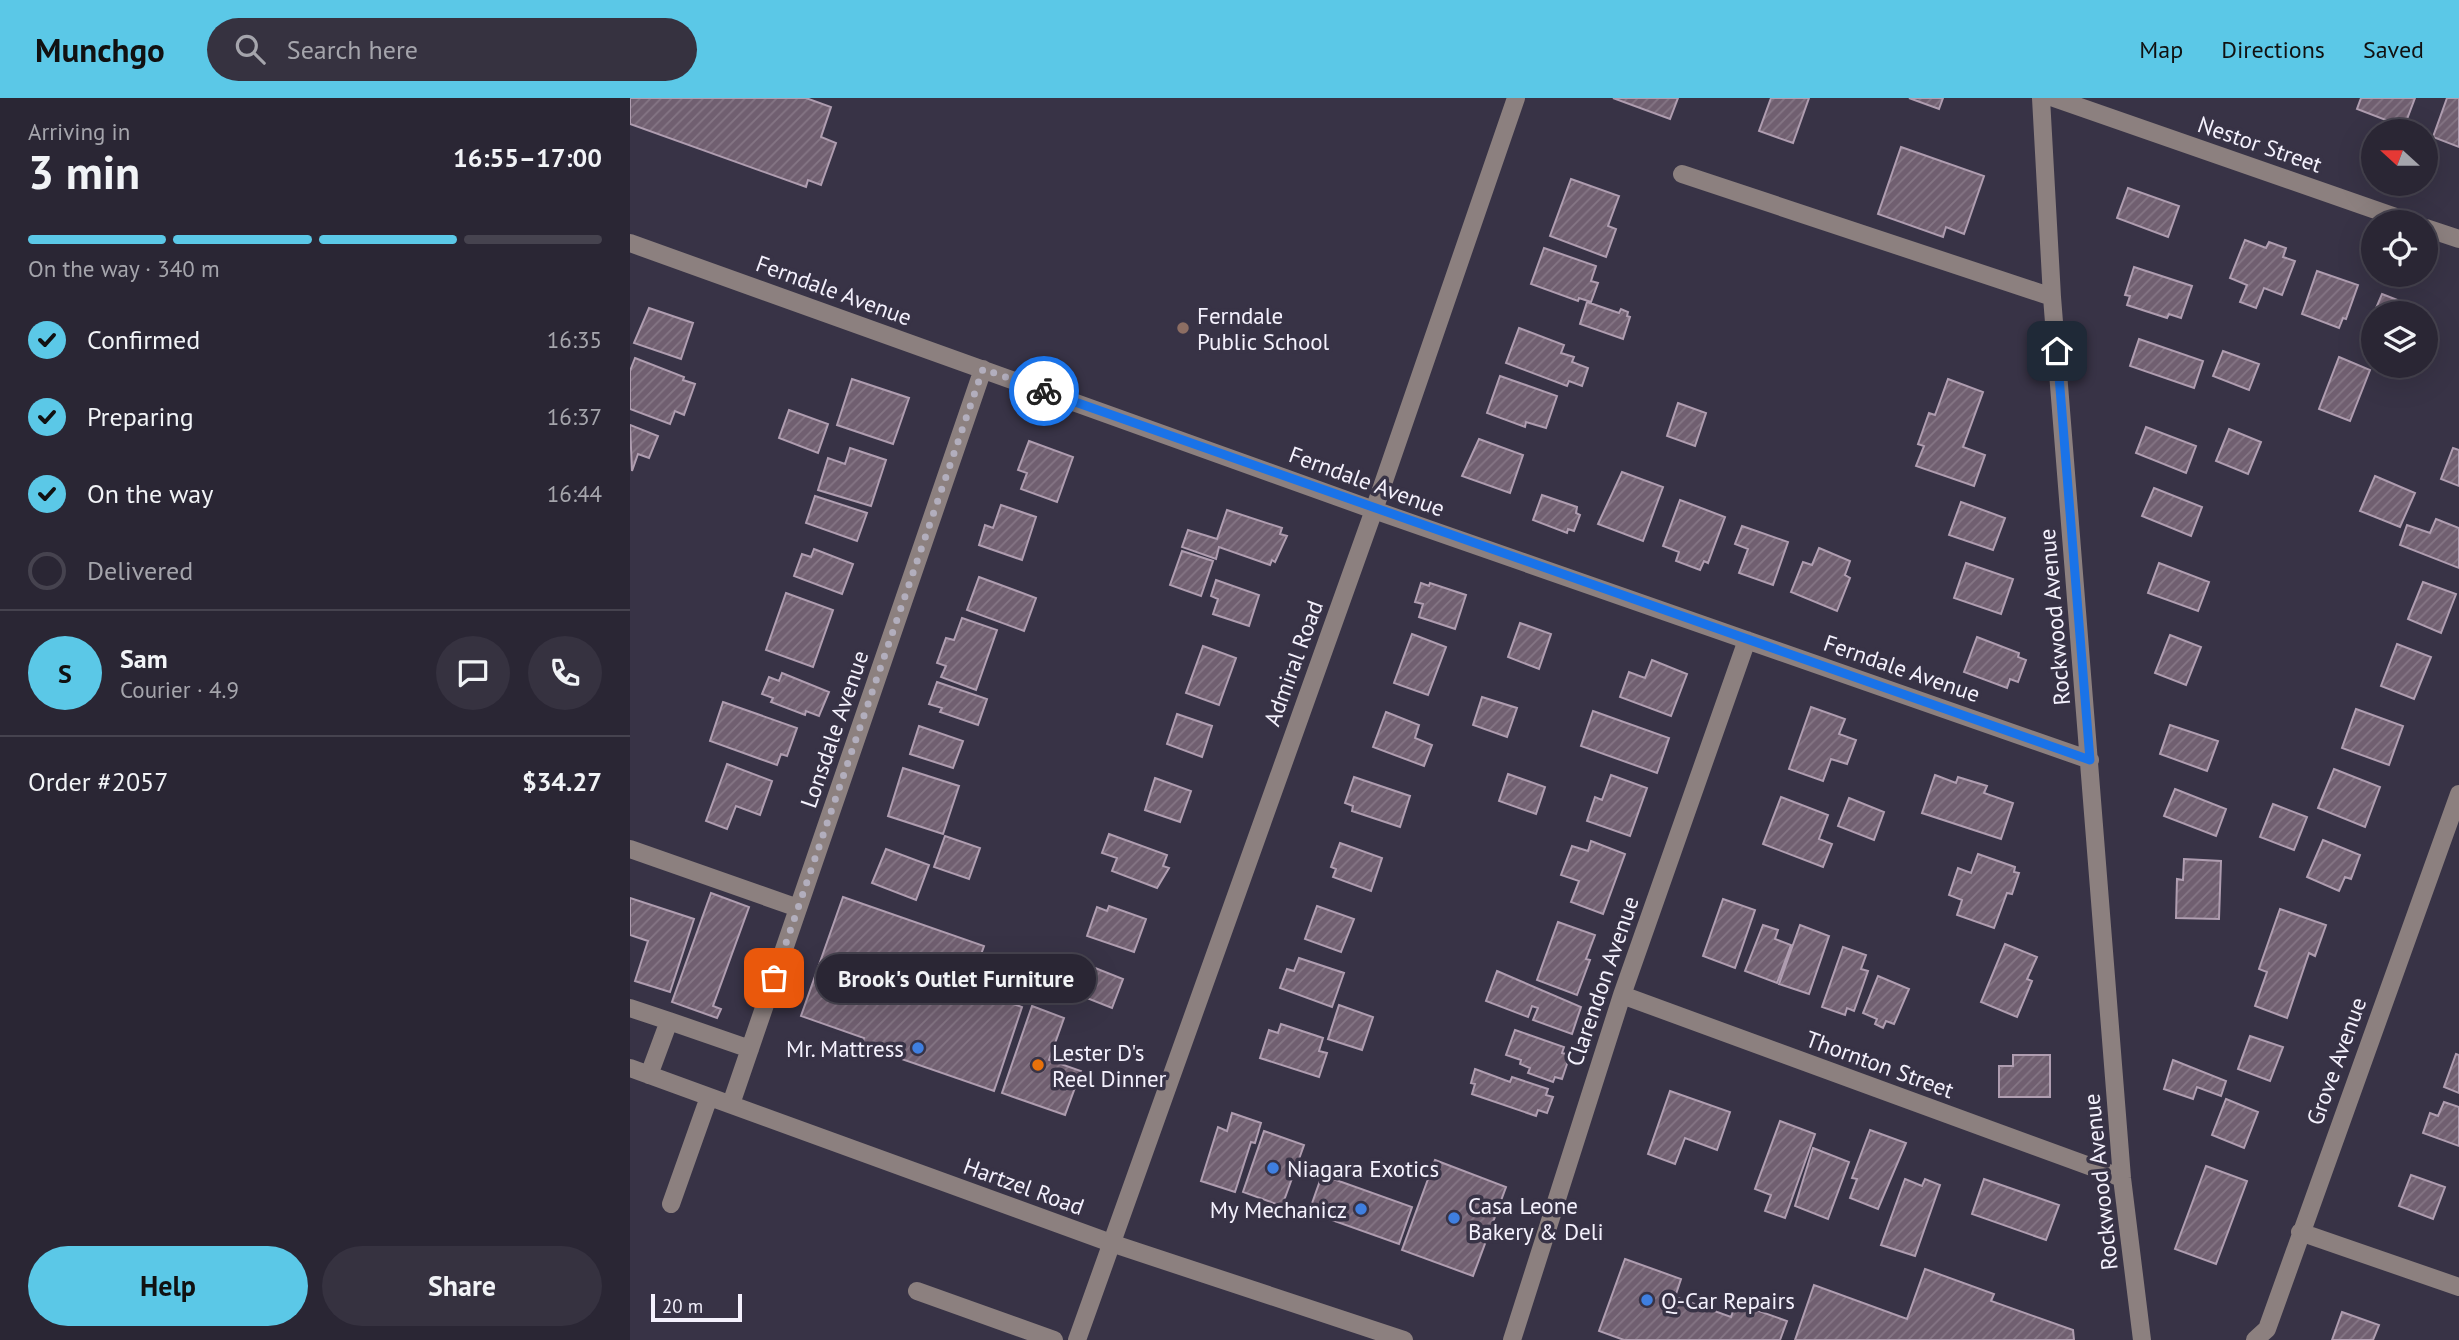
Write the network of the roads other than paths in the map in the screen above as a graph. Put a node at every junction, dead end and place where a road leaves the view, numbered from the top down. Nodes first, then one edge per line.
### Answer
1 (1516, 98) edge
2 (2041, 98) edge
3 (2054, 98) edge
4 (1682, 174) dead end
5 (2376, 210) edge
6 (2438, 232) edge
7 (2459, 239) edge
8 (630, 243) edge
9 (2052, 297) junction
10 (983, 369) junction
11 (1374, 510) junction
12 (1747, 640) junction
13 (2090, 760) junction
14 (2459, 794) edge
15 (630, 849) edge
16 (798, 908) junction
17 (1622, 995) junction
18 (630, 1007) edge
19 (669, 1021) junction
20 (750, 1049) junction
21 (630, 1068) edge
22 (649, 1075) junction
23 (709, 1097) junction
24 (730, 1104) junction
25 (2122, 1178) junction
26 (671, 1205) dead end
27 (2300, 1232) junction
28 (1111, 1243) junction
29 (2459, 1287) edge
30 (917, 1291) dead end
31 (1054, 1340) edge
32 (1077, 1340) edge
33 (1404, 1340) edge
34 (1512, 1340) edge
35 (2142, 1340) edge
36 (2255, 1340) edge

1 - 11 street, Admiral Road
2 - 9 street, Rockwood Avenue
3 - 5 street, Nestor Street
4 - 9 street
6 - 7 street
8 - 10 street, Ferndale Avenue
9 - 13 street, Rockwood Avenue
10 - 11 street, Ferndale Avenue
10 - 16 street, Lonsdale Avenue
11 - 12 street, Ferndale Avenue
11 - 28 street, Admiral Road
12 - 13 street, Ferndale Avenue
12 - 17 street, Clarendon Avenue
13 - 25 street, Rockwood Avenue
14 - 27 street, Grove Avenue
15 - 16 street
16 - 20 street, Lonsdale Avenue
17 - 25 street, Thornton Street
17 - 34 street, Clarendon Avenue
18 - 19 street
19 - 20 street
19 - 22 street
20 - 24 street, Lonsdale Avenue
21 - 22 street, Hartzel Road
22 - 23 street, Hartzel Road
23 - 24 street, Hartzel Road
23 - 26 street
24 - 28 street, Hartzel Road
25 - 35 street, Rockwood Avenue
27 - 29 street
27 - 36 street, Grove Avenue
28 - 32 street, Admiral Road
28 - 33 street, Hartzel Road
30 - 31 street

